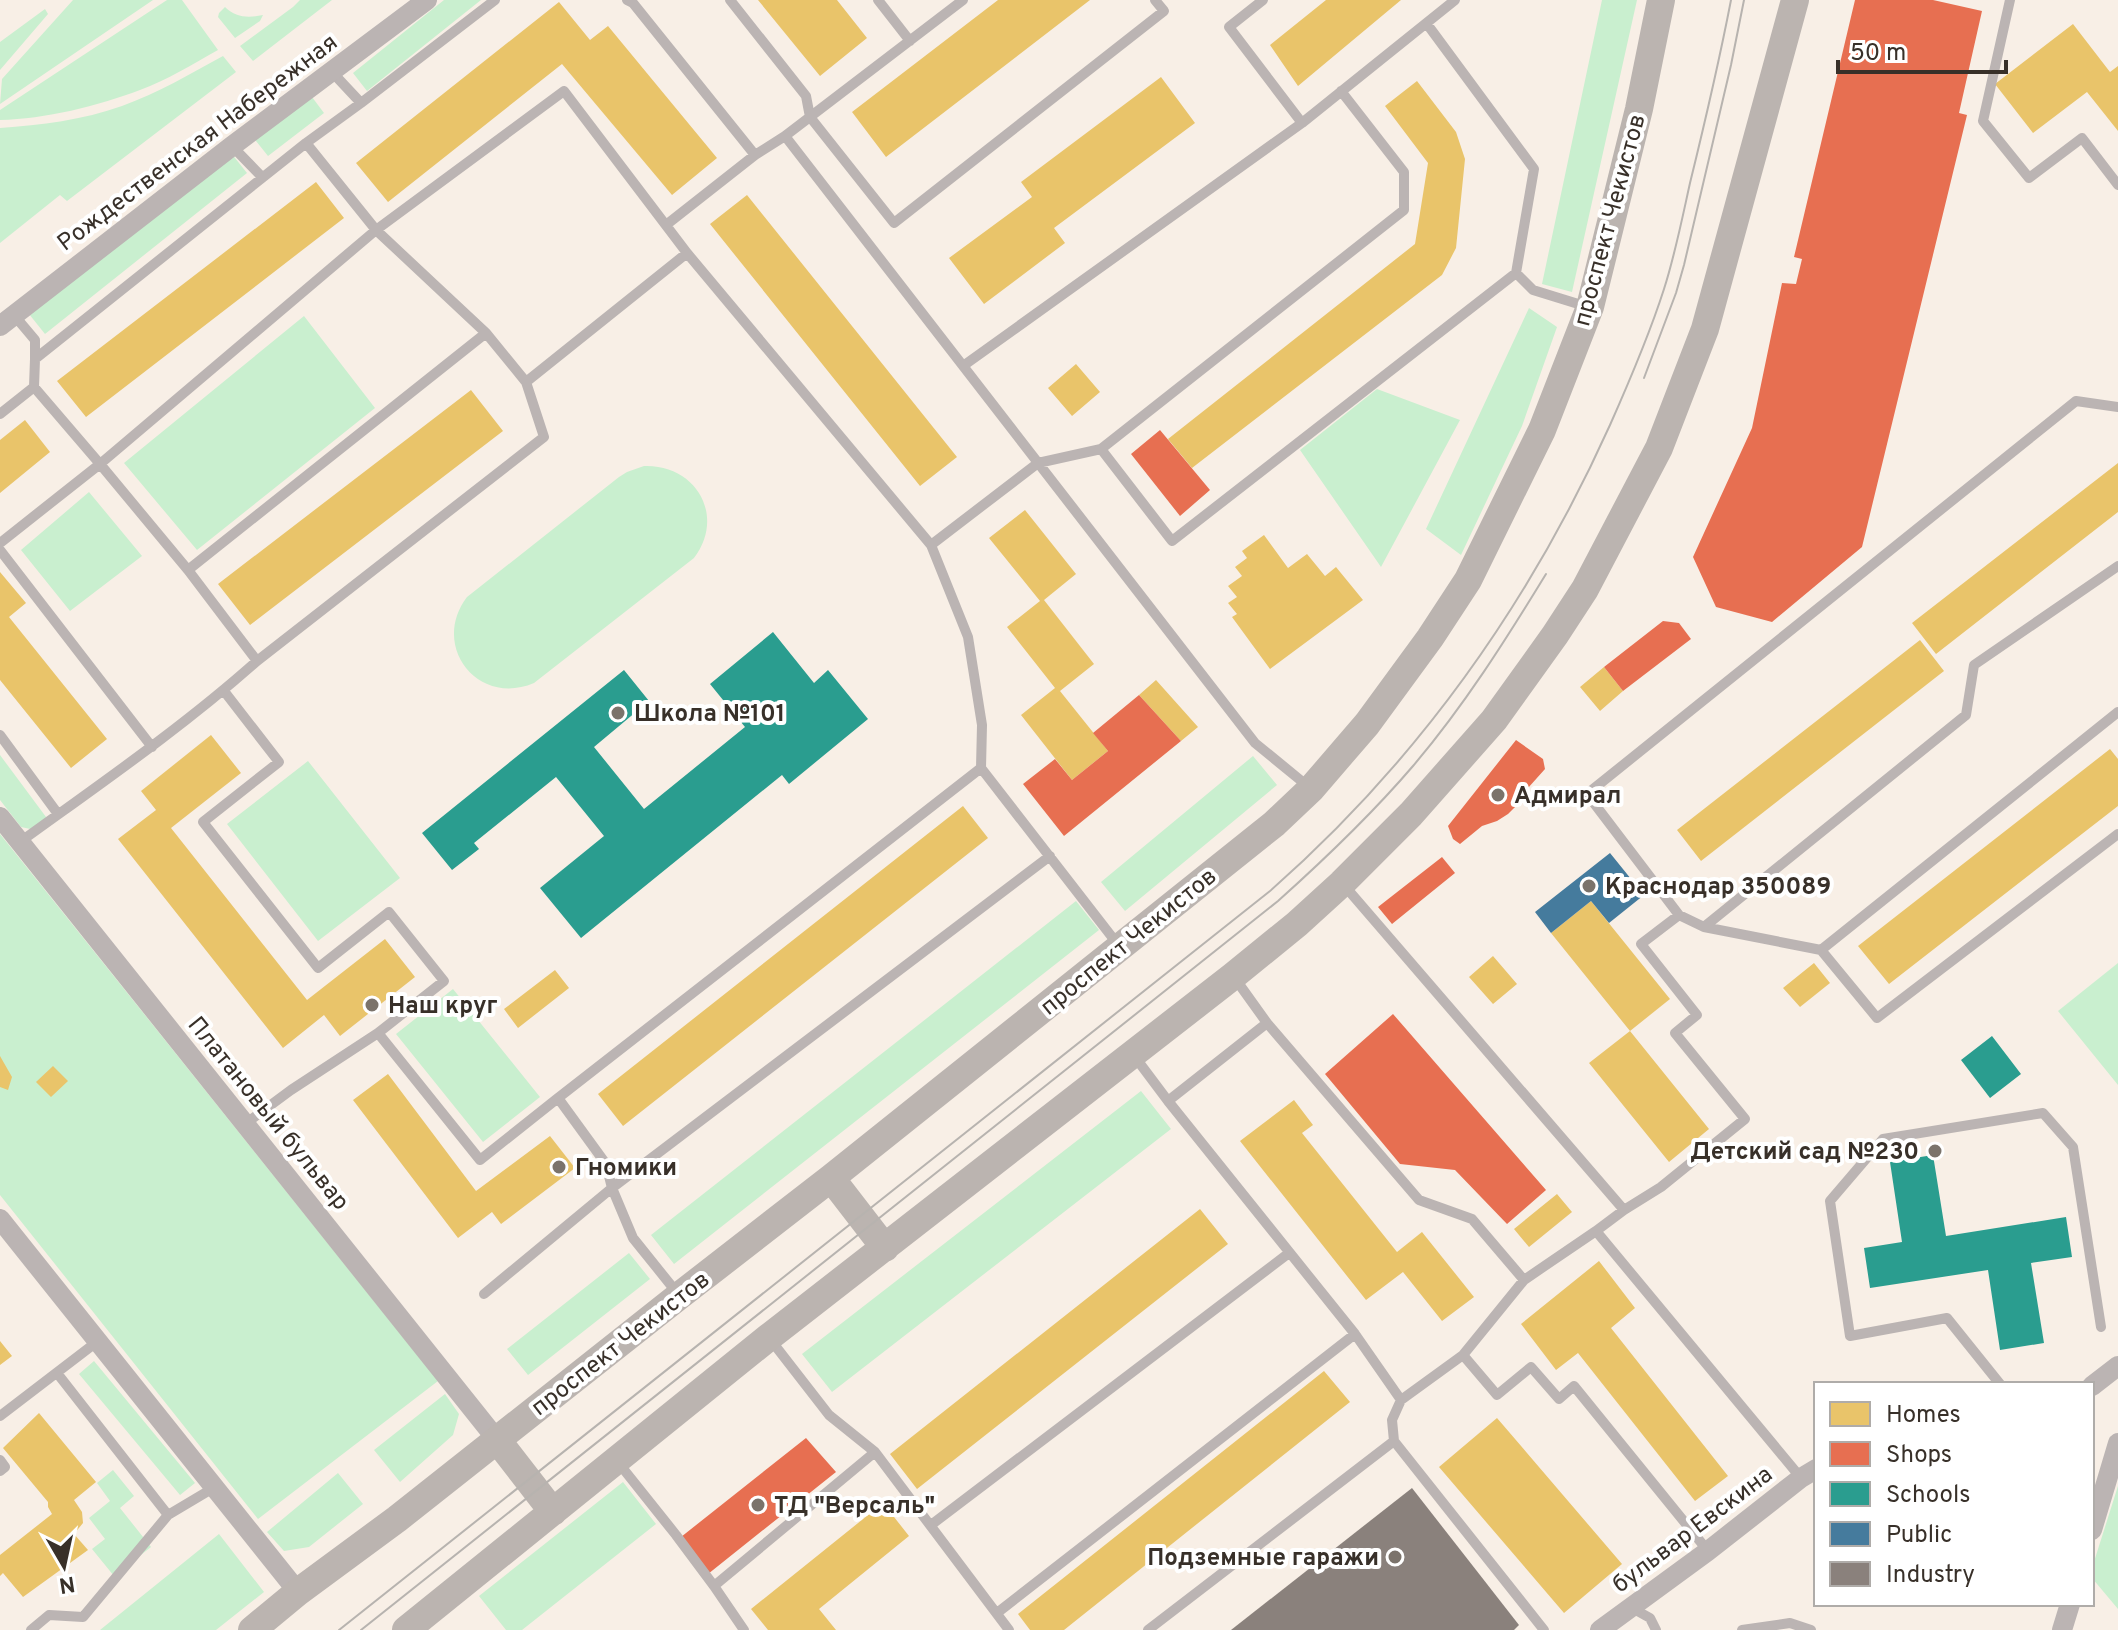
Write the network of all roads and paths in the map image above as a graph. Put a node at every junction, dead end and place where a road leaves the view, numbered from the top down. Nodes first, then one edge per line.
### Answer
1 (427, 0) edge
2 (495, 0) edge
3 (627, 0) edge
4 (730, 0) edge
5 (878, 0) edge
6 (963, 0) edge
7 (1155, 0) edge
8 (1263, 0) edge
9 (1455, 0) edge
10 (1661, 0) edge
11 (1795, 0) edge
12 (2010, 0) edge
13 (1427, 24) junction
14 (910, 41) junction
15 (332, 72) junction
16 (1341, 91) junction
17 (361, 103) junction
18 (810, 117) junction
19 (1302, 123) junction
20 (785, 136) junction
21 (306, 143) junction
22 (232, 146) junction
23 (755, 155) junction
24 (262, 177) junction
25 (2118, 185) edge
26 (666, 225) junction
27 (376, 230) junction
28 (687, 253) junction
29 (1516, 273) junction
30 (1590, 307) junction
31 (3, 323) edge
32 (486, 333) junction
33 (35, 359) junction
34 (963, 366) junction
35 (526, 382) junction
36 (34, 387) junction
37 (2118, 407) edge
38 (0, 414) edge
39 (1101, 449) junction
40 (1038, 463) junction
41 (100, 464) junction
42 (0, 543) edge
43 (931, 545) junction
44 (0, 550) edge
45 (2118, 566) edge
46 (188, 570) junction
47 (257, 661) junction
48 (224, 691) junction
49 (2118, 712) edge
50 (0, 735) edge
51 (152, 747) junction
52 (981, 768) junction
53 (1311, 789) junction
54 (58, 814) junction
55 (0, 817) edge
56 (2118, 834) edge
57 (20, 842) junction
58 (1050, 856) junction
59 (1342, 883) junction
60 (1679, 915) junction
61 (1704, 927) junction
62 (1120, 947) junction
63 (1821, 950) junction
64 (1233, 976) junction
65 (1267, 1023) junction
66 (378, 1033) junction
67 (1133, 1054) junction
68 (558, 1098) junction
69 (1168, 1101) junction
70 (245, 1124) junction
71 (831, 1178) junction
72 (612, 1188) junction
73 (1624, 1210) junction
74 (0, 1219) edge
75 (1596, 1231) junction
76 (885, 1248) junction
77 (1289, 1253) junction
78 (1524, 1280) junction
79 (484, 1294) dead end
80 (679, 1296) junction
81 (2101, 1327) dead end
82 (1355, 1334) junction
83 (769, 1337) junction
84 (98, 1341) junction
85 (1463, 1355) junction
86 (2118, 1366) edge
87 (57, 1373) junction
88 (1998, 1382) edge
89 (2094, 1384) edge
90 (1401, 1400) junction
91 (0, 1416) edge
92 (498, 1441) junction
93 (1394, 1441) junction
94 (2118, 1443) edge
95 (875, 1452) junction
96 (0, 1460) edge
97 (616, 1460) junction
98 (0, 1471) edge
99 (1808, 1474) edge
100 (215, 1487) junction
101 (553, 1512) junction
102 (168, 1515) junction
103 (2094, 1523) edge
104 (931, 1525) junction
105 (1708, 1551) junction
106 (714, 1586) junction
107 (298, 1592) junction
108 (1632, 1608) junction
109 (997, 1613) junction
110 (31, 1630) edge
111 (252, 1630) edge
112 (406, 1630) edge
113 (744, 1630) edge
114 (1009, 1630) edge
115 (1148, 1630) edge
116 (1544, 1630) edge
117 (1600, 1630) edge
118 (1656, 1630) edge
119 (1742, 1630) edge
120 (1811, 1630) edge

1 - 15 street, Рождественская Набережная
2 - 17 lane
3 - 23 lane
4 - 18 lane
5 - 14 lane
6 - 14 lane
7 - 18 lane
8 - 19 lane
9 - 13 lane
10 - 30 main road, проспект Чекистов
11 - 59 main road
12 - 25 lane
13 - 16 lane
13 - 29 lane
14 - 18 lane
15 - 17 lane
15 - 22 street, Рождественская Набережная
16 - 19 lane
16 - 39 lane
17 - 21 lane
18 - 20 lane
19 - 34 lane
20 - 23 lane
20 - 34 lane
21 - 24 lane
21 - 27 lane
22 - 24 lane
22 - 31 street, Рождественская Набережная
23 - 26 lane
24 - 33 lane
26 - 27 lane
26 - 28 lane
27 - 32 lane
27 - 41 lane
28 - 35 lane
28 - 43 lane
29 - 30 lane
29 - 39 lane
30 - 53 main road, проспект Чекистов
31 - 33 lane
32 - 35 lane
32 - 46 lane
33 - 36 lane
34 - 40 lane
35 - 47 lane
36 - 38 lane
36 - 41 lane
37 - 60 lane
39 - 40 lane
40 - 43 lane
40 - 53 lane
41 - 42 lane
41 - 46 lane
43 - 52 lane
44 - 51 lane
45 - 61 lane
46 - 47 lane
47 - 48 lane
48 - 51 lane
48 - 66 lane
49 - 63 lane
50 - 54 lane
51 - 54 lane
52 - 58 lane
52 - 68 lane
53 - 62 main road, проспект Чекистов
54 - 57 lane
55 - 57 street, Платановый бульвар
56 - 63 lane
57 - 70 street, Платановый бульвар
58 - 62 lane
58 - 72 lane
59 - 64 main road
59 - 73 lane
60 - 61 lane
60 - 73 lane
61 - 63 lane
62 - 71 main road, проспект Чекистов
64 - 65 lane
64 - 67 main road
65 - 69 lane
65 - 78 lane
66 - 68 lane
66 - 70 lane
67 - 69 lane
67 - 76 main road
68 - 72 lane
69 - 77 lane
70 - 92 street, Платановый бульвар
71 - 76 main road
71 - 80 main road, проспект Чекистов
72 - 79 lane
72 - 80 lane
73 - 75 lane
74 - 84 street
75 - 78 lane
75 - 99 lane
76 - 83 main road
77 - 82 lane
77 - 104 lane
78 - 85 lane
80 - 92 main road, проспект Чекистов
81 - 88 lane
82 - 90 lane
82 - 109 lane
83 - 95 lane
83 - 97 main road
84 - 87 lane
84 - 100 street
85 - 90 lane
85 - 105 lane
86 - 89 street
87 - 91 lane
87 - 102 lane
90 - 93 lane
92 - 101 main road
92 - 107 main road, проспект Чекистов
93 - 115 lane
93 - 116 lane
94 - 103 street
95 - 104 lane
95 - 106 lane
96 - 98 lane
97 - 101 main road
97 - 106 lane
99 - 105 street, бульвар Евскина
100 - 102 lane
100 - 107 street
101 - 112 main road
102 - 110 lane
104 - 109 lane
105 - 108 street, бульвар Евскина
106 - 113 lane
107 - 111 main road, проспект Чекистов
108 - 117 street, бульвар Евскина
108 - 118 lane
109 - 114 lane
119 - 120 lane

